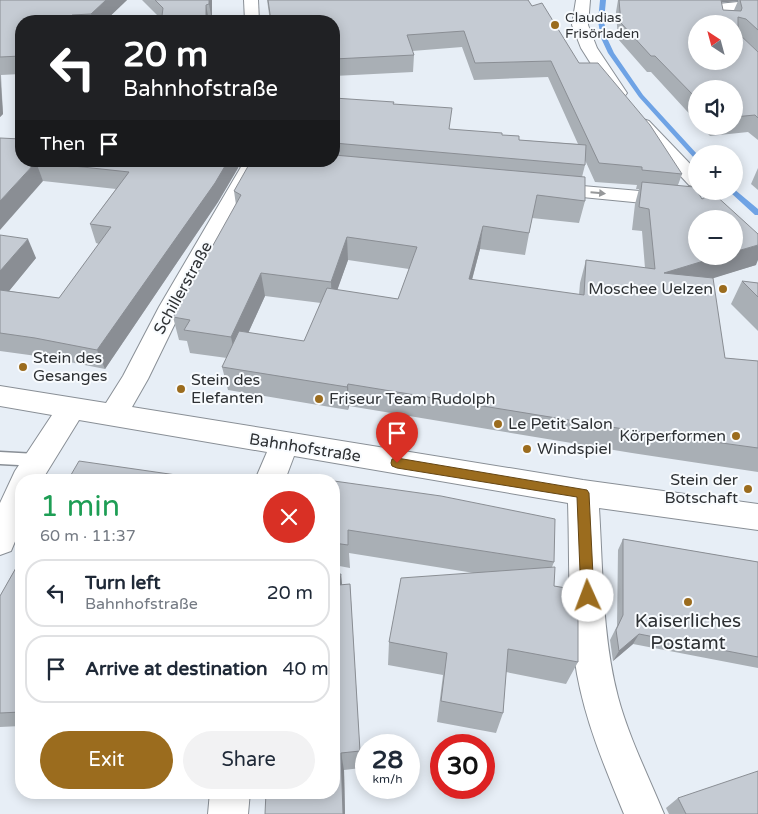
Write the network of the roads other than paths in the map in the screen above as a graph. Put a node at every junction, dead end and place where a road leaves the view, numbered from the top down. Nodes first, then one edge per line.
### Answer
1 (251, 0) edge
2 (584, 0) edge
3 (758, 4) edge
4 (252, 15) edge
5 (725, 15) edge
6 (247, 167) edge
7 (688, 176) edge
8 (530, 187) edge
9 (688, 192) edge
10 (0, 396) edge
11 (72, 409) junction
12 (113, 416) junction
13 (285, 444) junction
14 (0, 458) edge
15 (32, 470) edge
16 (273, 474) edge
17 (583, 493) junction
18 (15, 504) edge
19 (758, 517) edge
20 (0, 541) edge
21 (229, 799) edge
22 (228, 814) edge
23 (644, 814) edge

1 - 4 street
2 - 7 street
3 - 5 street
6 - 12 street, Schillerstraße
8 -> 9 street
10 - 11 street, Bahnhofstraße
11 - 12 street, Bahnhofstraße
11 - 15 street
12 - 13 street, Bahnhofstraße
13 - 16 street
13 - 17 street, Bahnhofstraße
14 - 15 lane
17 - 19 street, Bahnhofstraße
17 - 23 street
18 - 20 street
21 - 22 street

